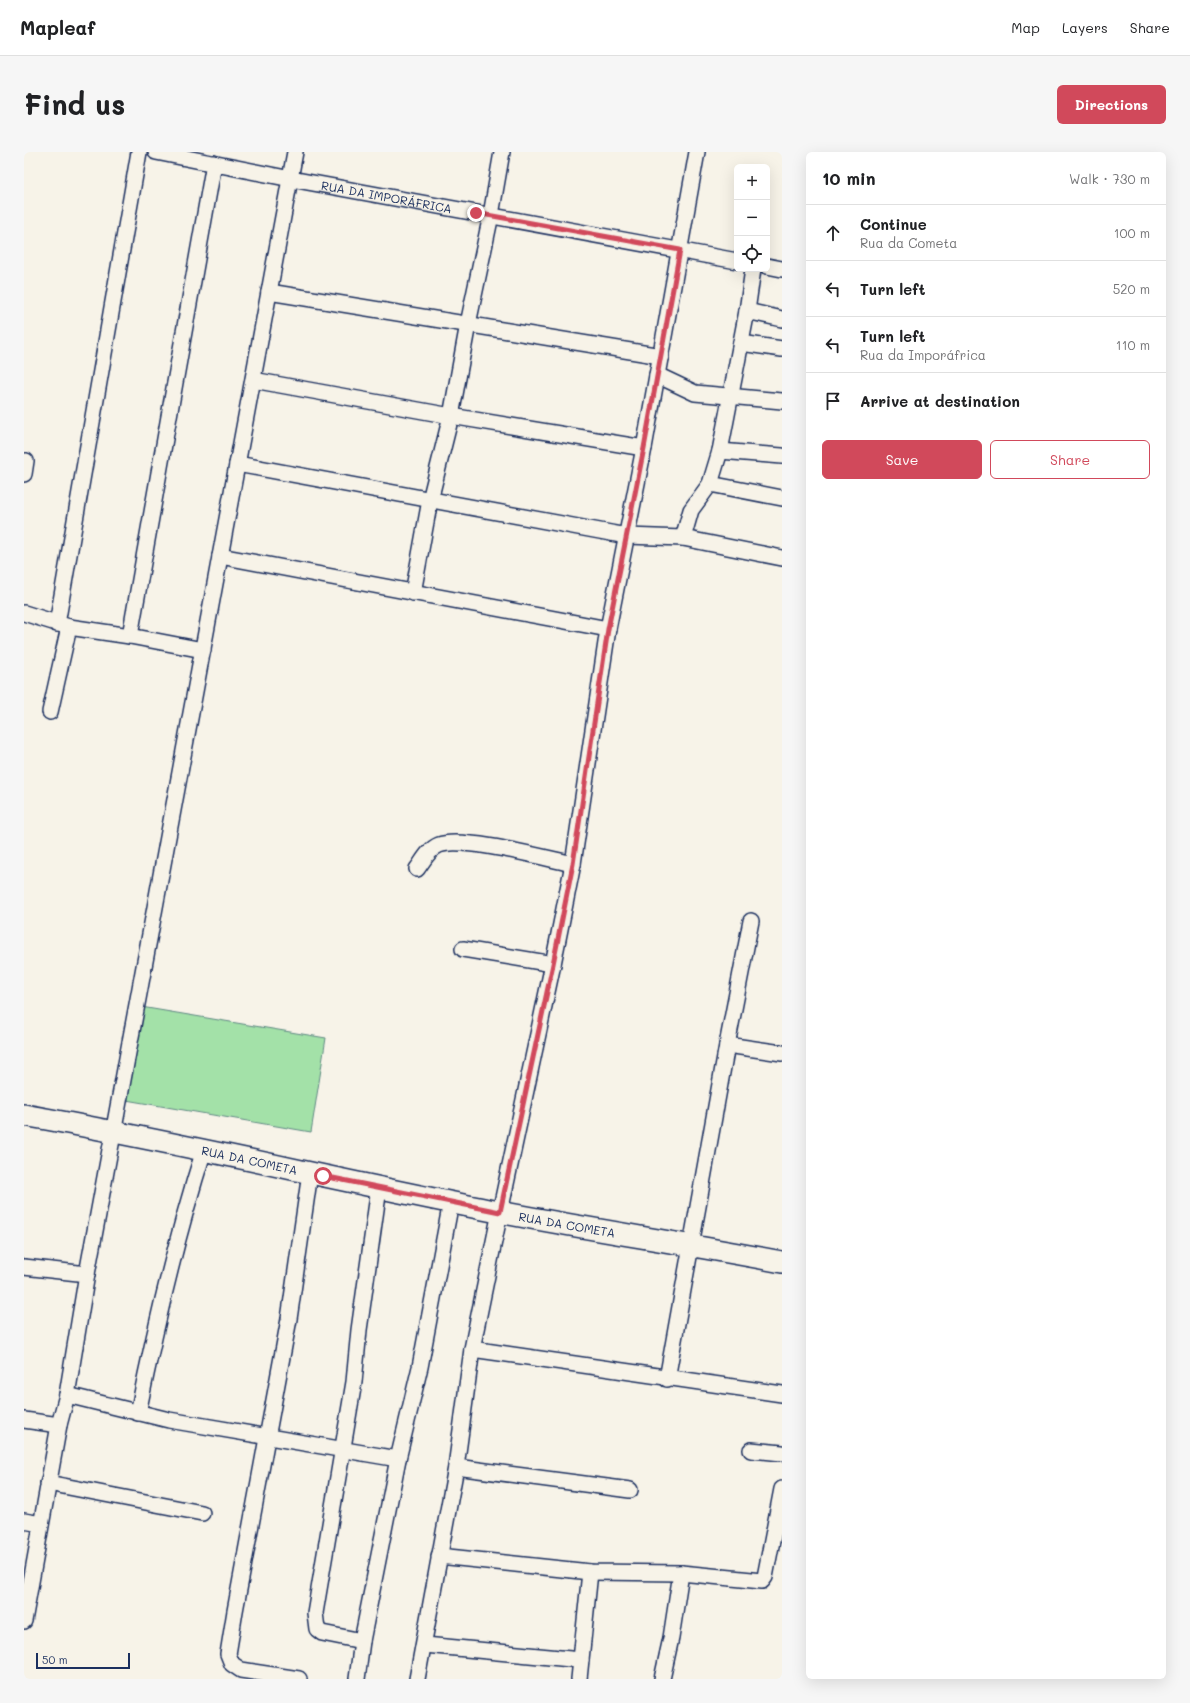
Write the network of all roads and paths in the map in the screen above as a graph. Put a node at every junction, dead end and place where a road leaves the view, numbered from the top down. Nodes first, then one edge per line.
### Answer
1 (139, 152) edge
2 (156, 152) edge
3 (295, 152) edge
4 (502, 152) edge
5 (697, 152) edge
6 (214, 163) junction
7 (291, 179) junction
8 (492, 215) junction
9 (680, 250) junction
10 (734, 260) edge
11 (770, 267) edge
12 (782, 269) edge
13 (753, 272) edge
14 (270, 292) junction
15 (747, 311) junction
16 (782, 319) edge
17 (468, 324) junction
18 (741, 344) junction
19 (782, 349) edge
20 (661, 356) junction
21 (657, 375) junction
22 (253, 380) junction
23 (731, 396) junction
24 (782, 400) edge
25 (451, 416) junction
26 (644, 448) junction
27 (720, 451) junction
28 (782, 456) edge
29 (237, 464) junction
30 (710, 484) junction
31 (782, 498) edge
32 (430, 500) junction
33 (627, 536) junction
34 (683, 538) junction
35 (220, 556) junction
36 (782, 558) edge
37 (413, 593) junction
38 (24, 613) edge
39 (63, 626) junction
40 (608, 629) junction
41 (130, 636) junction
42 (203, 650) junction
43 (50, 712) dead end
44 (573, 864) junction
45 (417, 869) dead end
46 (751, 921) dead end
47 (463, 949) dead end
48 (553, 964) junction
49 (727, 1045) junction
50 (782, 1053) edge
51 (24, 1115) edge
52 (113, 1131) junction
53 (204, 1150) junction
54 (310, 1173) junction
55 (379, 1188) junction
56 (451, 1202) junction
57 (500, 1212) junction
58 (691, 1244) junction
59 (782, 1262) edge
60 (24, 1267) edge
61 (87, 1274) junction
62 (472, 1349) junction
63 (667, 1379) junction
64 (782, 1394) edge
65 (68, 1395) junction
66 (138, 1413) junction
67 (24, 1420) edge
68 (59, 1425) junction
69 (267, 1437) junction
70 (342, 1449) junction
71 (751, 1450) dead end
72 (782, 1453) edge
73 (398, 1459) junction
74 (456, 1467) junction
75 (48, 1483) junction
76 (782, 1489) edge
77 (630, 1490) dead end
78 (202, 1513) dead end
79 (24, 1521) edge
80 (41, 1524) junction
81 (438, 1556) junction
82 (590, 1572) junction
83 (681, 1573) junction
84 (24, 1621) edge
85 (362, 1641) junction
86 (425, 1645) junction
87 (581, 1660) junction
88 (299, 1679) edge
89 (357, 1679) edge
90 (418, 1679) edge
91 (579, 1679) edge
92 (662, 1679) edge

1 - 39 street
2 - 6 street, RUA DA IMPORÁFRICA
3 - 7 street
4 - 8 street
5 - 9 street
6 - 7 street, RUA DA IMPORÁFRICA
6 - 41 street
7 - 8 street, RUA DA IMPORÁFRICA
7 - 14 street
8 - 9 street, RUA DA IMPORÁFRICA
8 - 17 street
9 - 10 street, RUA DA IMPORÁFRICA
9 - 20 street
11 - 12 street
13 - 15 street
14 - 17 street
14 - 22 street
15 - 16 street
15 - 18 street
17 - 20 street
17 - 25 street
18 - 19 street
18 - 23 street
20 - 21 street
21 - 23 street
21 - 26 street
22 - 25 street
22 - 29 street
23 - 24 street
23 - 27 street
25 - 26 street
25 - 32 street
26 - 33 street
27 - 28 street
27 - 30 street
29 - 32 street
29 - 35 street
30 - 31 street
30 - 34 street
32 - 33 street
32 - 37 street
33 - 34 street
33 - 40 street
34 - 36 street
35 - 37 street
35 - 42 street
37 - 40 street
38 - 39 street
39 - 41 street
39 - 43 street
40 - 44 street
41 - 42 street
42 - 52 street
44 - 45 street
44 - 48 street
46 - 49 street
47 - 48 street
48 - 57 street
49 - 50 street
49 - 58 street
51 - 52 street, RUA DA COMETA
52 - 53 street, RUA DA COMETA
52 - 61 street
53 - 54 street, RUA DA COMETA
53 - 66 street
54 - 55 street, RUA DA COMETA
54 - 69 street
55 - 56 street, RUA DA COMETA
55 - 70 street
56 - 57 street, RUA DA COMETA
56 - 73 street
57 - 58 street, RUA DA COMETA
57 - 62 street
58 - 59 street, RUA DA COMETA
58 - 63 street
60 - 61 street
61 - 65 street
62 - 63 street
62 - 74 street
63 - 64 street
65 - 66 street
65 - 68 street
66 - 69 street
67 - 68 street
68 - 75 street
69 - 70 street
69 - 88 street
70 - 73 street
70 - 85 street
71 - 72 street
73 - 85 street
74 - 77 street
74 - 81 street
75 - 78 street
75 - 80 street
76 - 83 street
79 - 80 street
80 - 84 street
81 - 82 street
81 - 86 street
82 - 83 street
82 - 87 street
83 - 92 street
85 - 89 street
86 - 87 street
86 - 90 street
87 - 91 street

